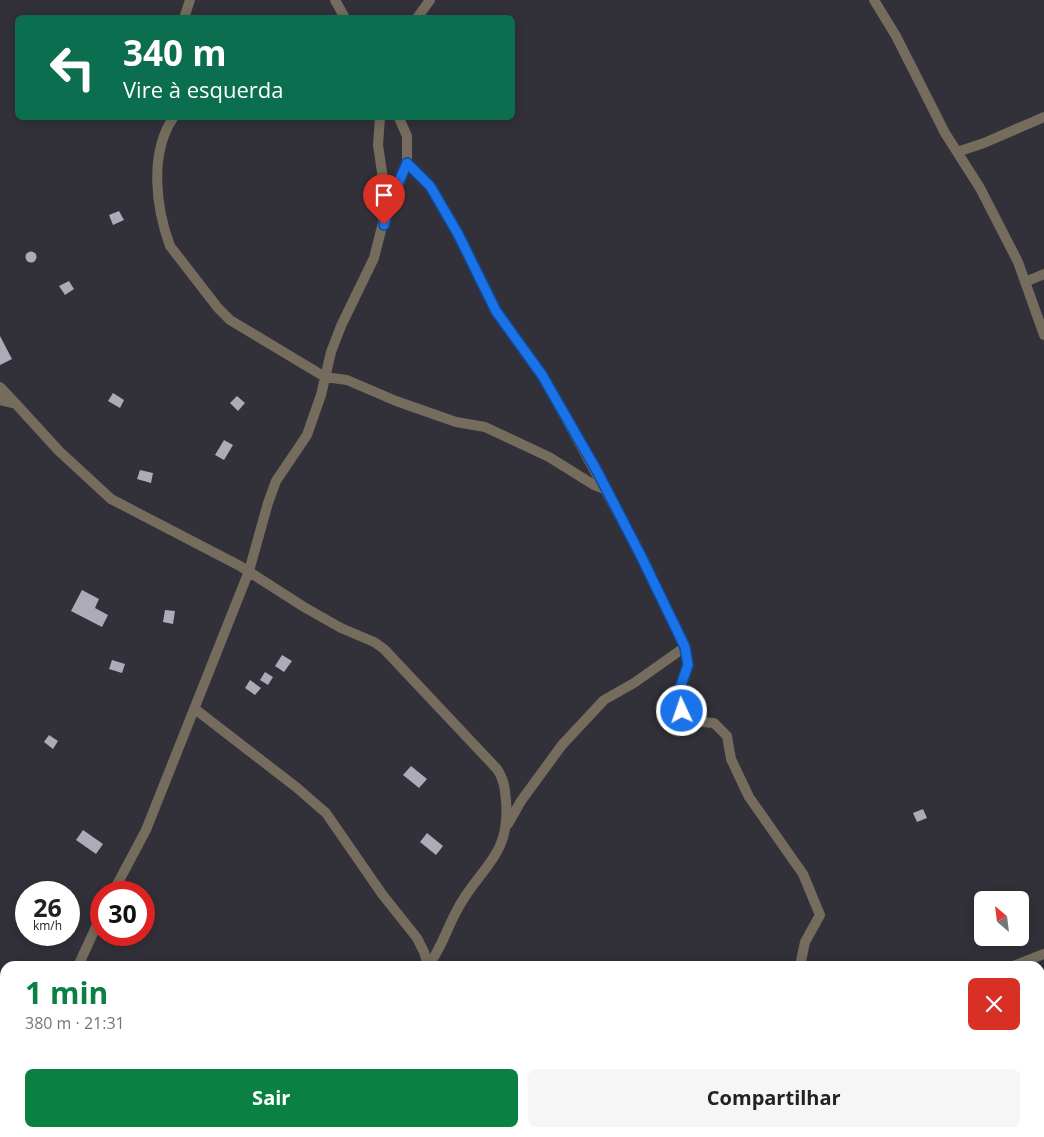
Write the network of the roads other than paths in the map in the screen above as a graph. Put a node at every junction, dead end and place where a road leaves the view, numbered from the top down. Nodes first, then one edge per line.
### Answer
1 (190, 0) edge
2 (336, 0) edge
3 (430, 0) edge
4 (874, 0) edge
5 (185, 15) edge
6 (344, 15) edge
7 (419, 15) edge
8 (1044, 117) edge
9 (172, 120) edge
10 (380, 120) edge
11 (400, 120) edge
12 (957, 152) junction
13 (407, 163) junction
14 (388, 207) junction
15 (1044, 274) edge
16 (1025, 282) junction
17 (1044, 335) edge
18 (325, 377) junction
19 (0, 387) edge
20 (0, 400) edge
21 (16, 404) junction
22 (607, 490) junction
23 (249, 571) junction
24 (685, 647) junction
25 (195, 709) junction
26 (507, 825) junction
27 (119, 881) edge
28 (90, 940) edge
29 (1044, 954) edge
30 (80, 961) edge
31 (427, 961) edge
32 (432, 961) edge
33 (801, 961) edge
34 (1026, 961) edge

1 - 5 street
2 - 6 street
3 - 7 street
4 - 12 street
8 - 12 street
9 - 18 street
10 - 14 street
11 - 13 street
12 - 16 street
13 - 14 street
13 - 22 street
14 - 18 street
15 - 16 street
16 - 17 street
18 - 22 street
18 - 23 street
19 - 21 street
20 - 21 street
21 - 23 street
22 - 24 street
23 - 25 street
23 - 26 street
24 - 26 street
24 - 33 street
25 - 27 street
25 - 31 street
26 - 32 street
28 - 30 street
29 - 34 street

